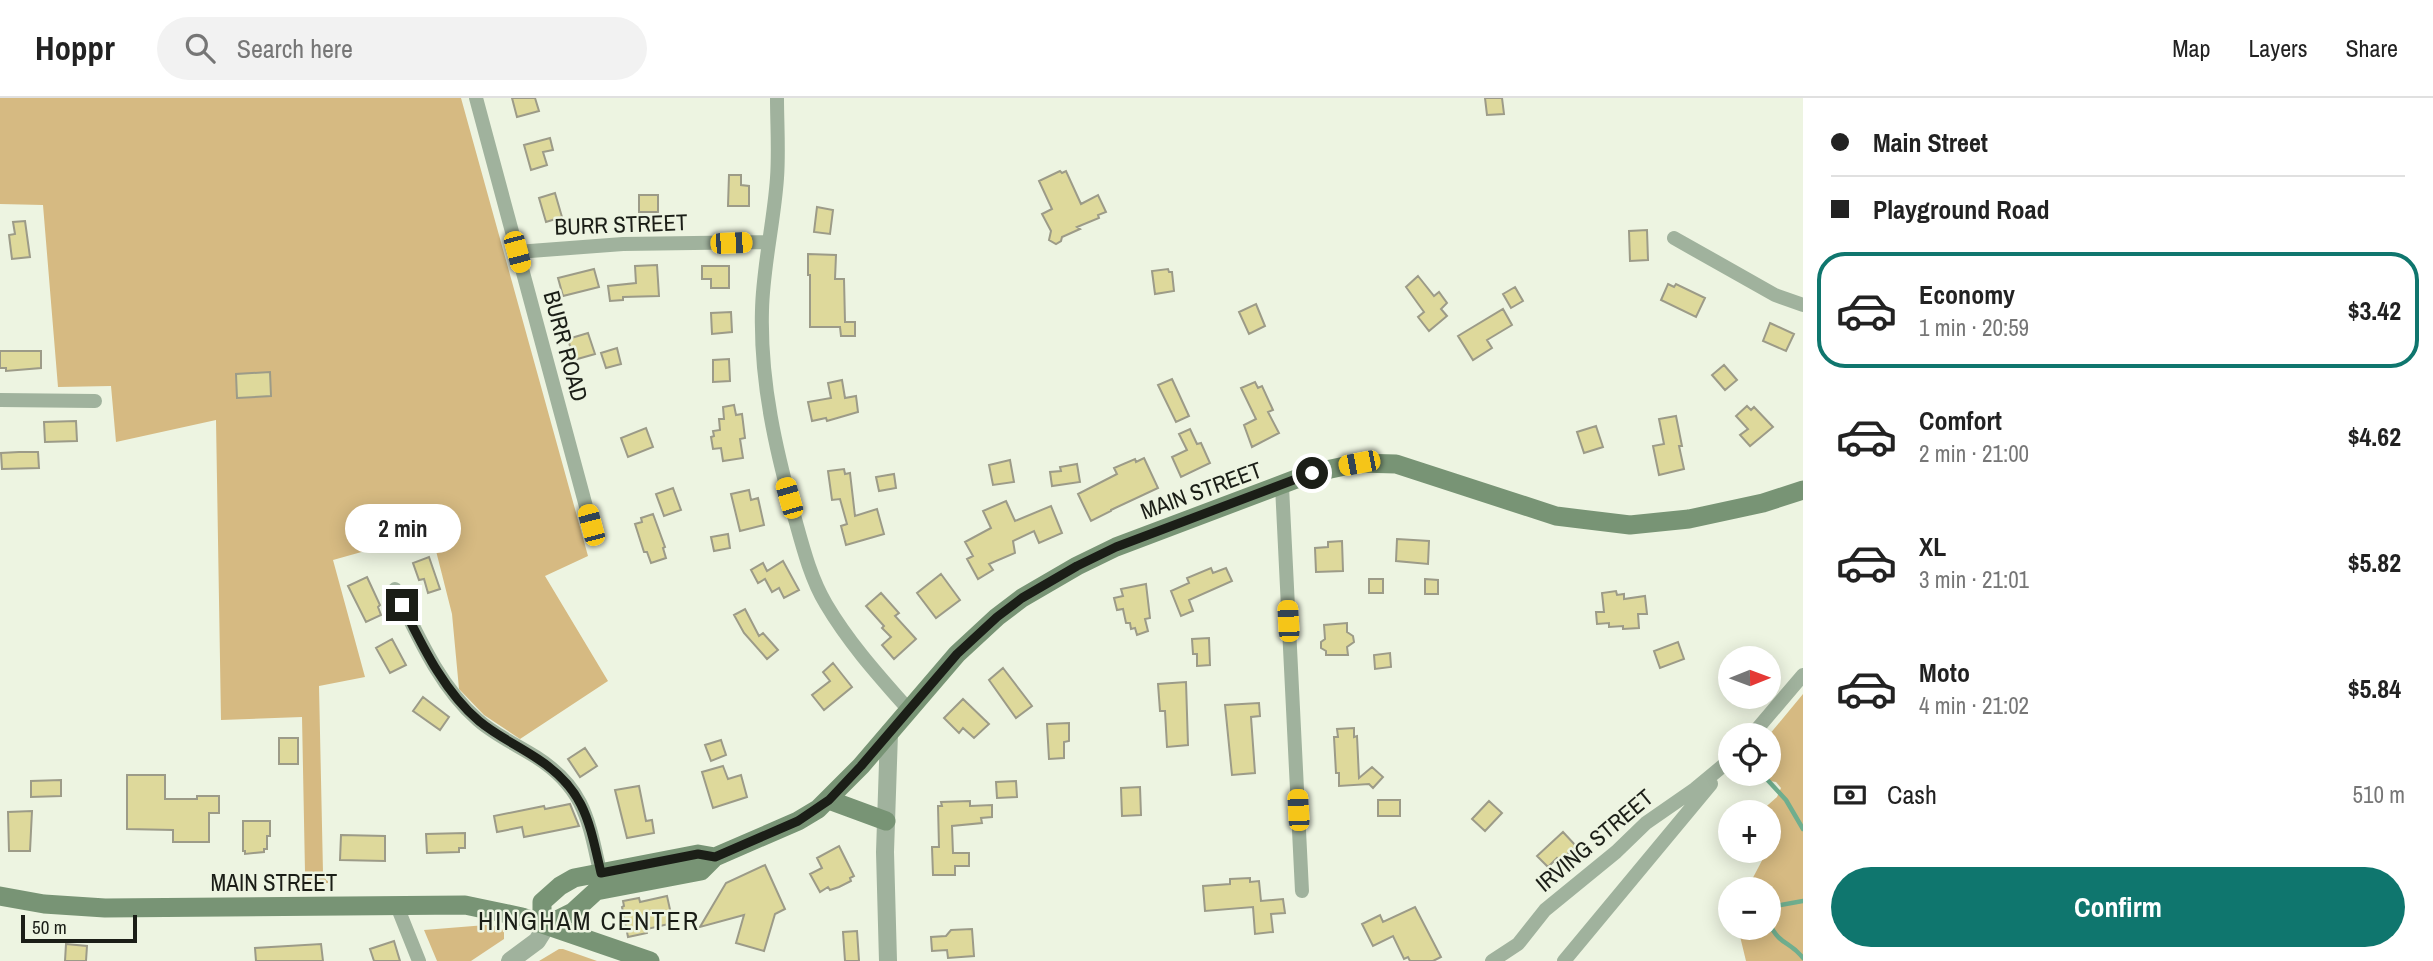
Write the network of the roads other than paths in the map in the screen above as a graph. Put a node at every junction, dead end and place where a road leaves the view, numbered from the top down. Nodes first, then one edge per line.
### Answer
1 (476, 98) edge
2 (777, 98) edge
3 (1674, 238) dead end
4 (769, 242) junction
5 (517, 252) junction
6 (1803, 305) edge
7 (0, 400) edge
8 (95, 401) dead end
9 (1282, 486) junction
10 (1803, 489) edge
11 (591, 525) dead end
12 (395, 589) dead end
13 (1803, 675) edge
14 (908, 709) junction
15 (1762, 723) edge
16 (889, 733) junction
17 (1718, 770) edge
18 (1718, 775) edge
19 (829, 800) junction
20 (886, 821) junction
21 (603, 880) junction
22 (1302, 891) dead end
23 (0, 896) edge
24 (397, 906) junction
25 (547, 925) junction
26 (419, 961) edge
27 (510, 961) edge
28 (650, 961) edge
29 (888, 961) edge
30 (1492, 961) edge
31 (1564, 961) edge

1 - 5 street, BURR ROAD
2 - 4 street
3 - 6 street
4 - 5 street, BURR STREET
4 - 14 street
5 - 11 street, BURR ROAD
7 - 8 street
9 - 10 main road, MAIN STREET
9 - 14 main road, MAIN STREET
9 - 22 street
12 - 21 street
13 - 15 street
14 - 16 main road, MAIN STREET
16 - 19 main road, MAIN STREET
16 - 20 street
17 - 30 street, IRVING STREET
18 - 31 street
19 - 20 main road
19 - 21 main road, MAIN STREET
20 - 29 street
21 - 25 main road, MAIN STREET
21 - 25 main road, MAIN STREET
23 - 24 main road, MAIN STREET
24 - 25 main road, MAIN STREET
24 - 26 street
25 - 27 street
25 - 28 main road

